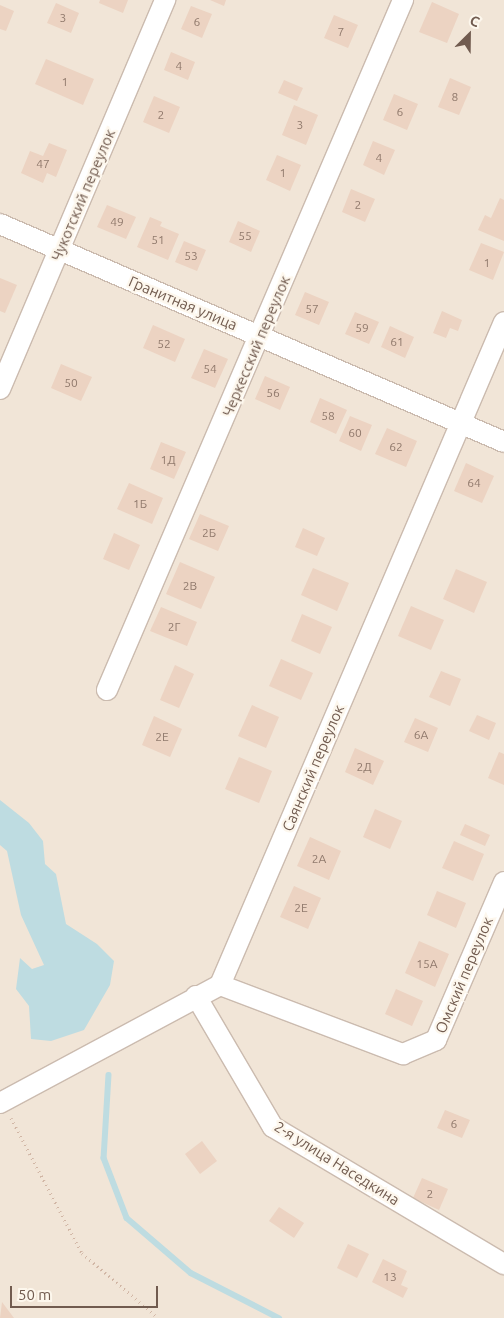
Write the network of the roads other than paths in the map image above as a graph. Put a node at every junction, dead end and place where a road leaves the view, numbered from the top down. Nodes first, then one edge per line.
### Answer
1 (165, 0) edge
2 (403, 0) edge
3 (0, 224) edge
4 (59, 250) junction
5 (504, 322) edge
6 (260, 336) junction
7 (0, 389) edge
8 (461, 423) junction
9 (504, 442) edge
10 (107, 690) dead end
11 (504, 882) edge
12 (220, 985) junction
13 (196, 996) junction
14 (1, 1102) edge
15 (504, 1264) edge

1 - 4 street, Чукотский переулок
2 - 6 street, Черкесский переулок
3 - 4 street, Гранитная улица
4 - 6 street, Гранитная улица
4 - 7 street, Чукотский переулок
5 - 8 street, Саянский переулок
6 - 8 street, Гранитная улица
6 - 10 street, Черкесский переулок
8 - 9 street, Гранитная улица
8 - 12 street, Саянский переулок
11 - 12 street, Омский переулок
12 - 13 street
13 - 14 street
13 - 15 street, 2-я улица Наседкина

